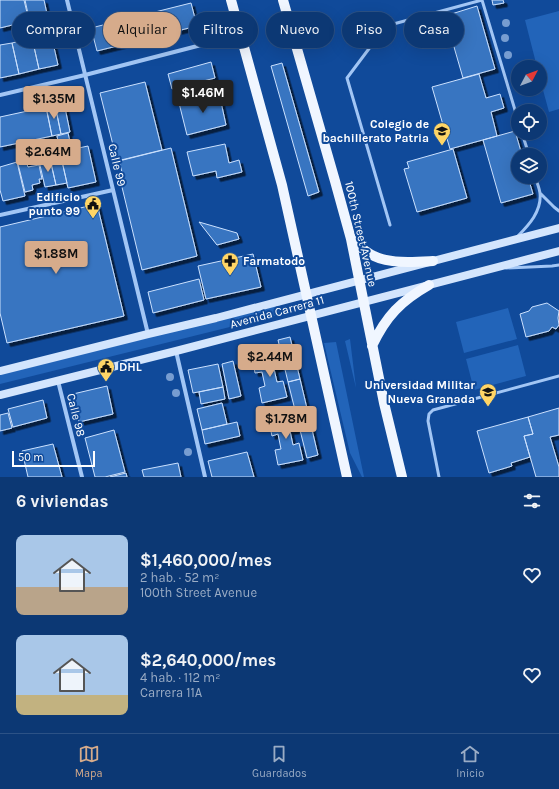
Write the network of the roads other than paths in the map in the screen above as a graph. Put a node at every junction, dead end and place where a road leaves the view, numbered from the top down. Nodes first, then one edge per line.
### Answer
1 (67, 0) edge
2 (231, 0) edge
3 (283, 0) edge
4 (234, 12) edge
5 (190, 48) edge
6 (245, 48) edge
7 (85, 75) junction
8 (0, 96) edge
9 (513, 104) edge
10 (537, 184) edge
11 (113, 190) junction
12 (540, 193) junction
13 (559, 210) edge
14 (0, 216) edge
15 (390, 225) dead end
16 (559, 228) edge
17 (351, 239) junction
18 (513, 239) junction
19 (559, 251) edge
20 (433, 261) junction
21 (559, 265) edge
22 (488, 269) junction
23 (359, 280) junction
24 (429, 285) junction
25 (306, 295) junction
26 (364, 302) junction
27 (311, 316) junction
28 (148, 334) junction
29 (372, 346) junction
30 (176, 351) junction
31 (0, 371) edge
32 (559, 376) edge
33 (58, 381) junction
34 (0, 395) edge
35 (82, 477) edge
36 (205, 477) edge
37 (347, 477) edge
38 (402, 477) edge
39 (439, 477) edge

1 - 7 street, Calle 99
2 - 4 main road
3 - 17 main road, 100th Street Avenue
5 - 7 street
6 - 25 main road
7 - 8 street
7 - 11 street, Calle 99
9 - 15 lane
10 - 12 lane
11 - 14 street
11 - 28 street, Calle 99
12 - 13 lane
12 - 18 lane
16 - 18 main road, Avenida Carrera 11
17 - 20 main road
17 - 23 main road, 100th Street Avenue
18 - 20 main road, Avenida Carrera 11
19 - 22 main road, Avenida Carrera 11
20 - 23 main road, Avenida Carrera 11
21 - 22 lane
22 - 24 main road, Avenida Carrera 11
23 - 25 main road, Avenida Carrera 11
23 - 26 main road, 100th Street Avenue
24 - 26 main road, Avenida Carrera 11
24 - 29 main road
25 - 27 main road
25 - 28 main road, Avenida Carrera 11
26 - 27 main road, Avenida Carrera 11
26 - 29 main road, 100th Street Avenue
27 - 30 main road, Avenida Carrera 11
27 - 37 main road
28 - 31 main road, Avenida Carrera 11
29 - 38 main road, 100th Street Avenue
30 - 33 main road, Avenida Carrera 11
30 - 36 street
32 - 39 lane
33 - 34 main road, Avenida Carrera 11
33 - 35 street, Calle 98

